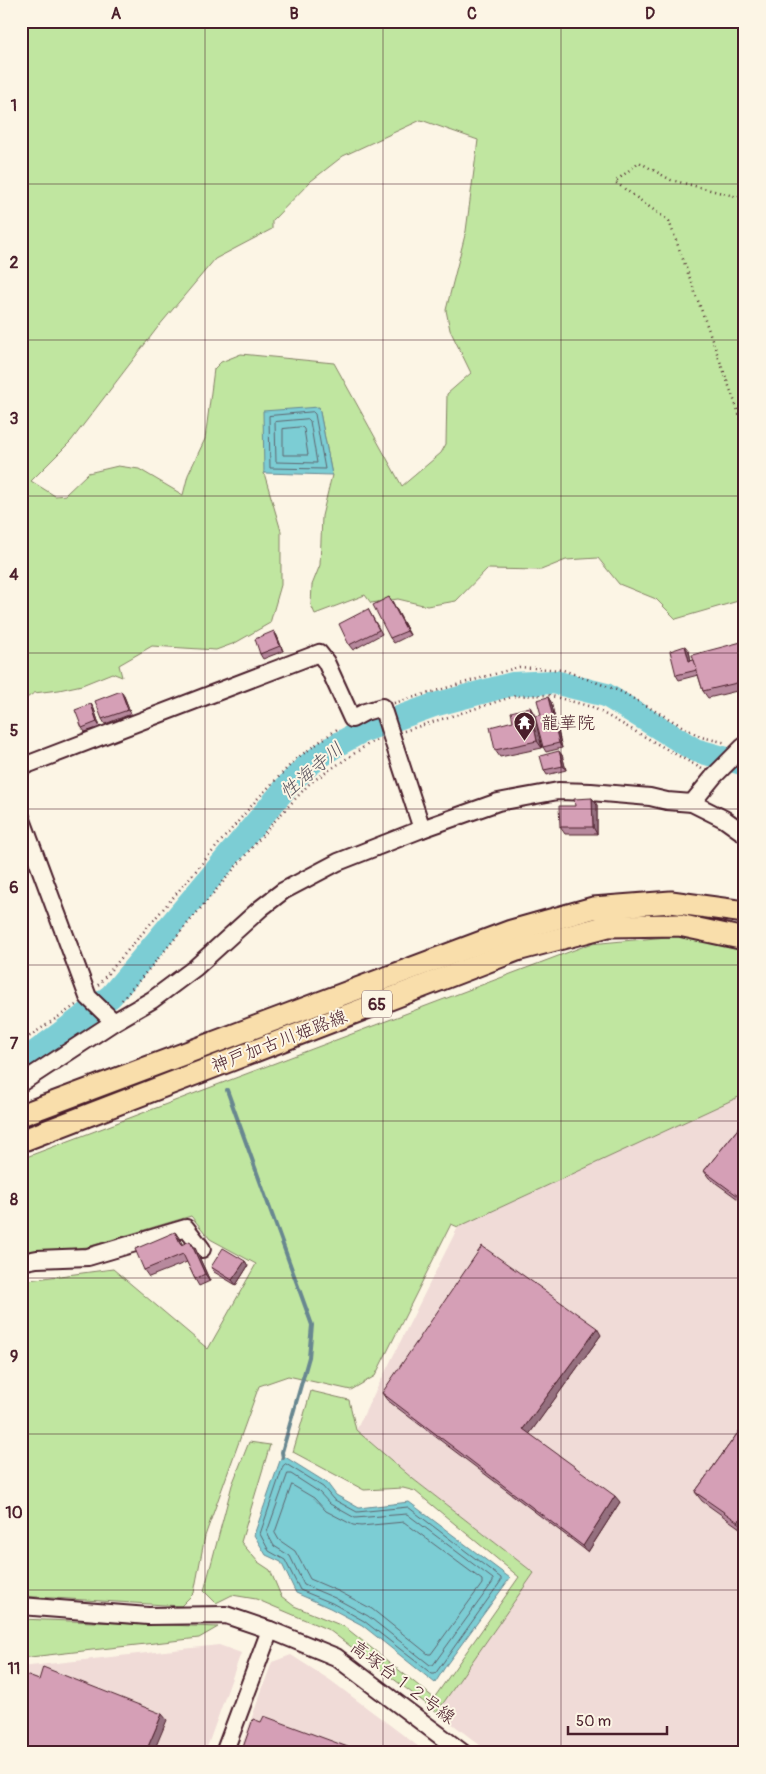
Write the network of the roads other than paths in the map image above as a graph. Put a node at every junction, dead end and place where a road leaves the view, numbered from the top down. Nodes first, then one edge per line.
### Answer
1 (744, 747) edge
2 (21, 767) edge
3 (692, 803) junction
4 (21, 817) edge
5 (422, 829) junction
6 (745, 834) edge
7 (745, 912) edge
8 (745, 938) edge
9 (111, 1019) junction
10 (21, 1083) edge
11 (21, 1115) edge
12 (21, 1141) edge
13 (202, 1249) dead end
14 (21, 1262) edge
15 (21, 1606) edge
16 (270, 1630) junction
17 (224, 1753) edge
18 (463, 1753) edge

1 - 3 street
2 - 5 street
3 - 5 street
3 - 6 street
4 - 9 street
5 - 9 street
7 - 11 main road, 神戸加古川姫路線 / 65
8 - 12 main road, 神戸加古川姫路線 / 65
9 - 10 street
13 - 14 street
15 - 16 street, 高塚台１２号線
16 - 17 street
16 - 18 street, 高塚台１２号線

